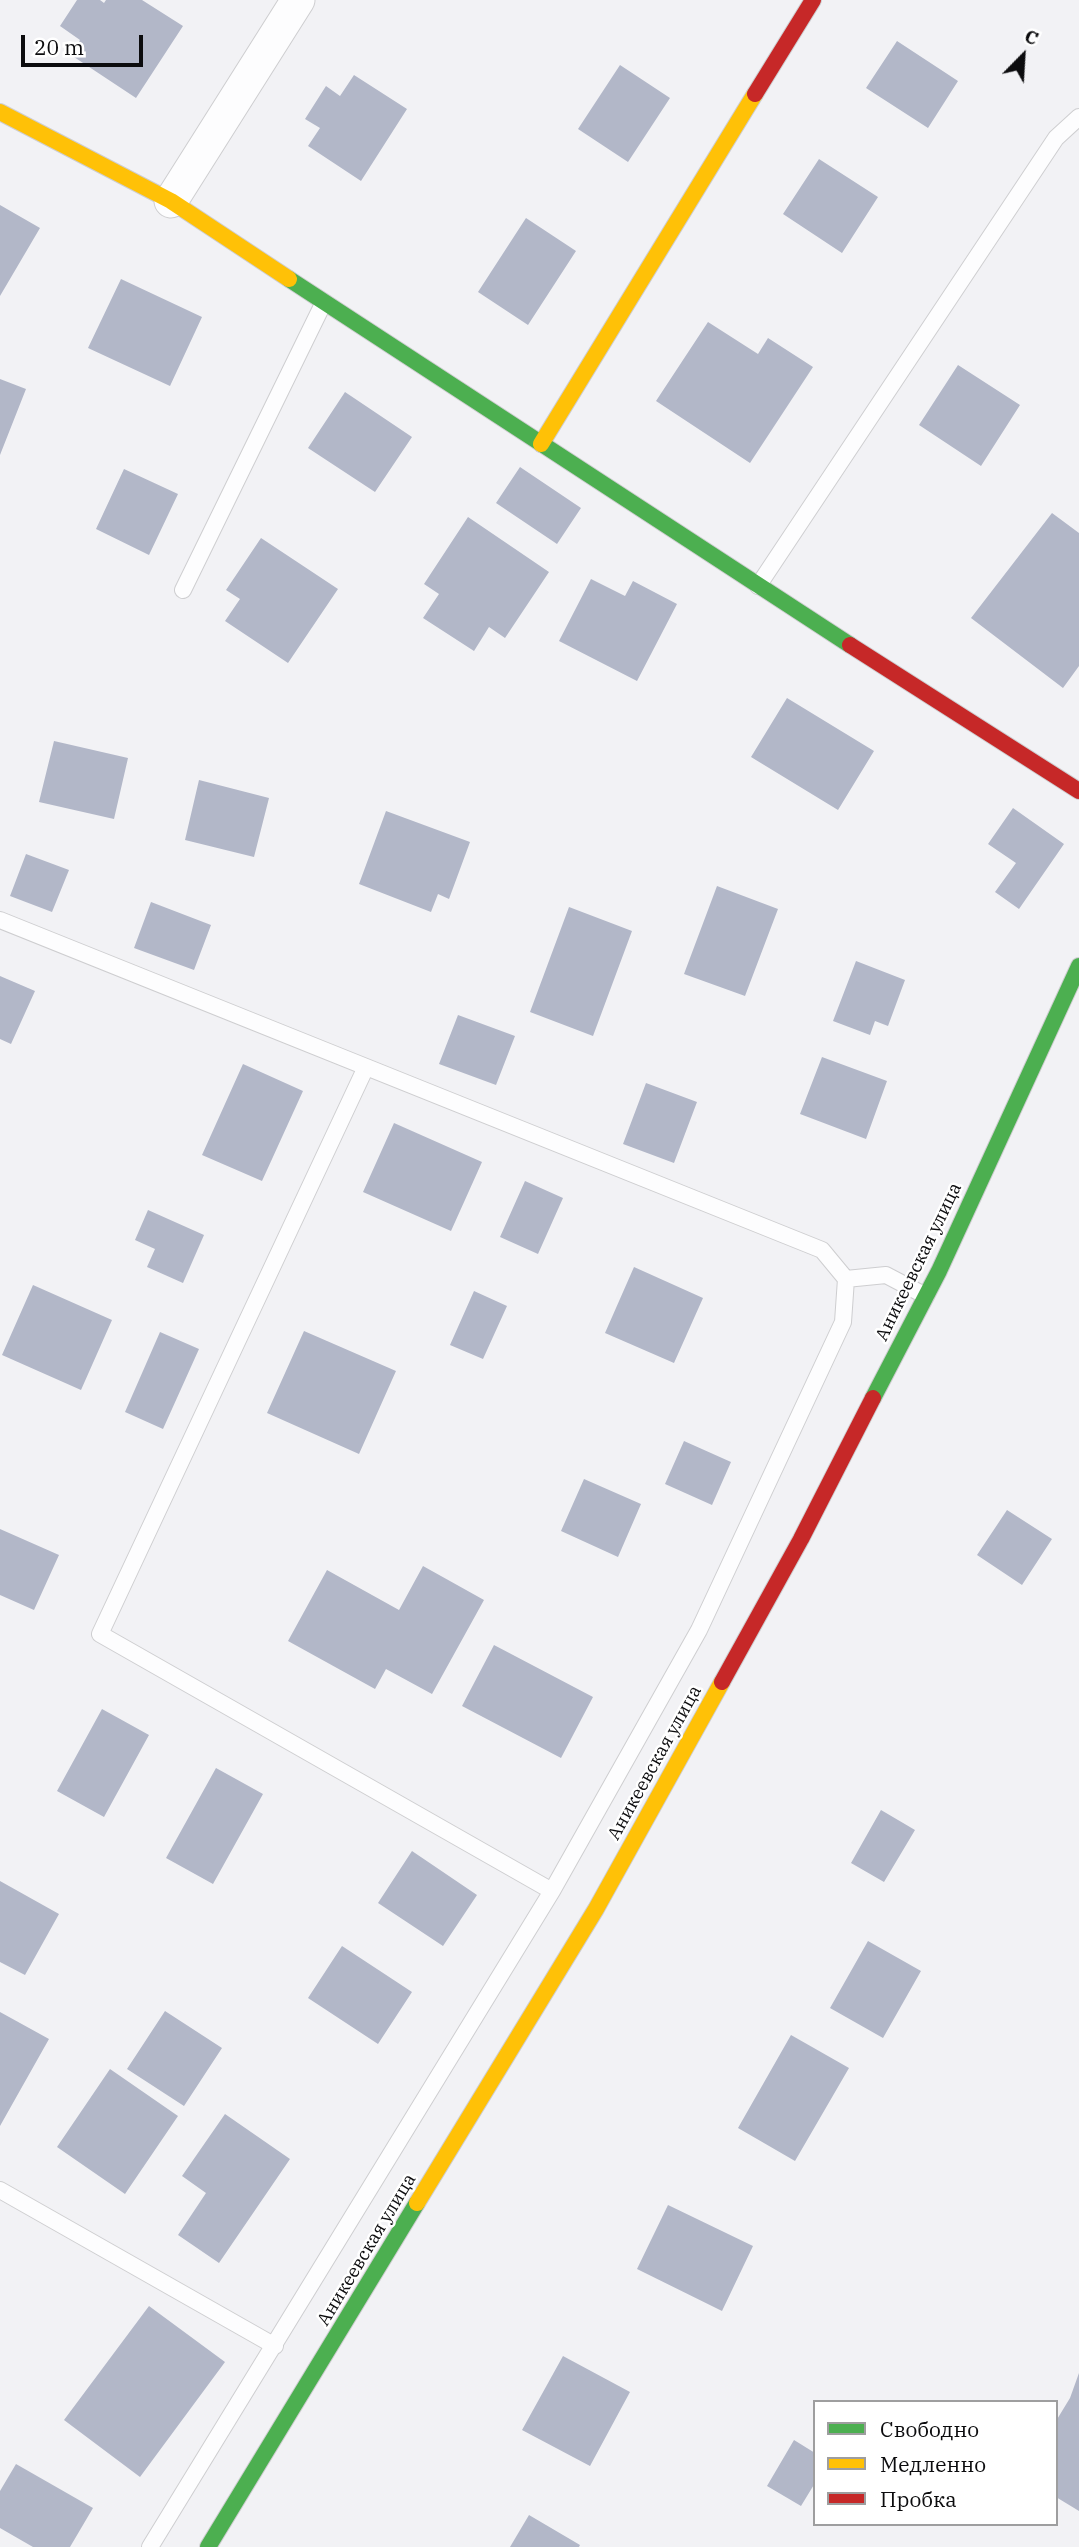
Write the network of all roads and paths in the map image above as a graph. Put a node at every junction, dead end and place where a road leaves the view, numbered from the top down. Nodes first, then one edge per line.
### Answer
1 (299, 0) edge
2 (813, 0) edge
3 (0, 112) edge
4 (1079, 117) edge
5 (171, 201) junction
6 (326, 300) junction
7 (541, 444) junction
8 (758, 586) junction
9 (183, 590) dead end
10 (1079, 791) edge
11 (0, 920) edge
12 (1079, 966) edge
13 (366, 1067) junction
14 (846, 1279) junction
15 (926, 1296) junction
16 (552, 1891) junction
17 (0, 2190) edge
18 (275, 2346) junction
19 (150, 2547) edge
20 (208, 2547) edge

1 - 5 street
2 - 7 street
3 - 5 street
4 - 8 lane
5 - 6 street
6 - 7 street
6 - 9 lane
7 - 8 street
8 - 10 street
11 - 13 lane
12 - 15 street, Аникеевская улица
13 - 14 lane
13 - 16 lane
14 - 15 lane
14 - 16 lane
15 - 20 street, Аникеевская улица
16 - 18 lane
17 - 18 lane
18 - 19 lane

